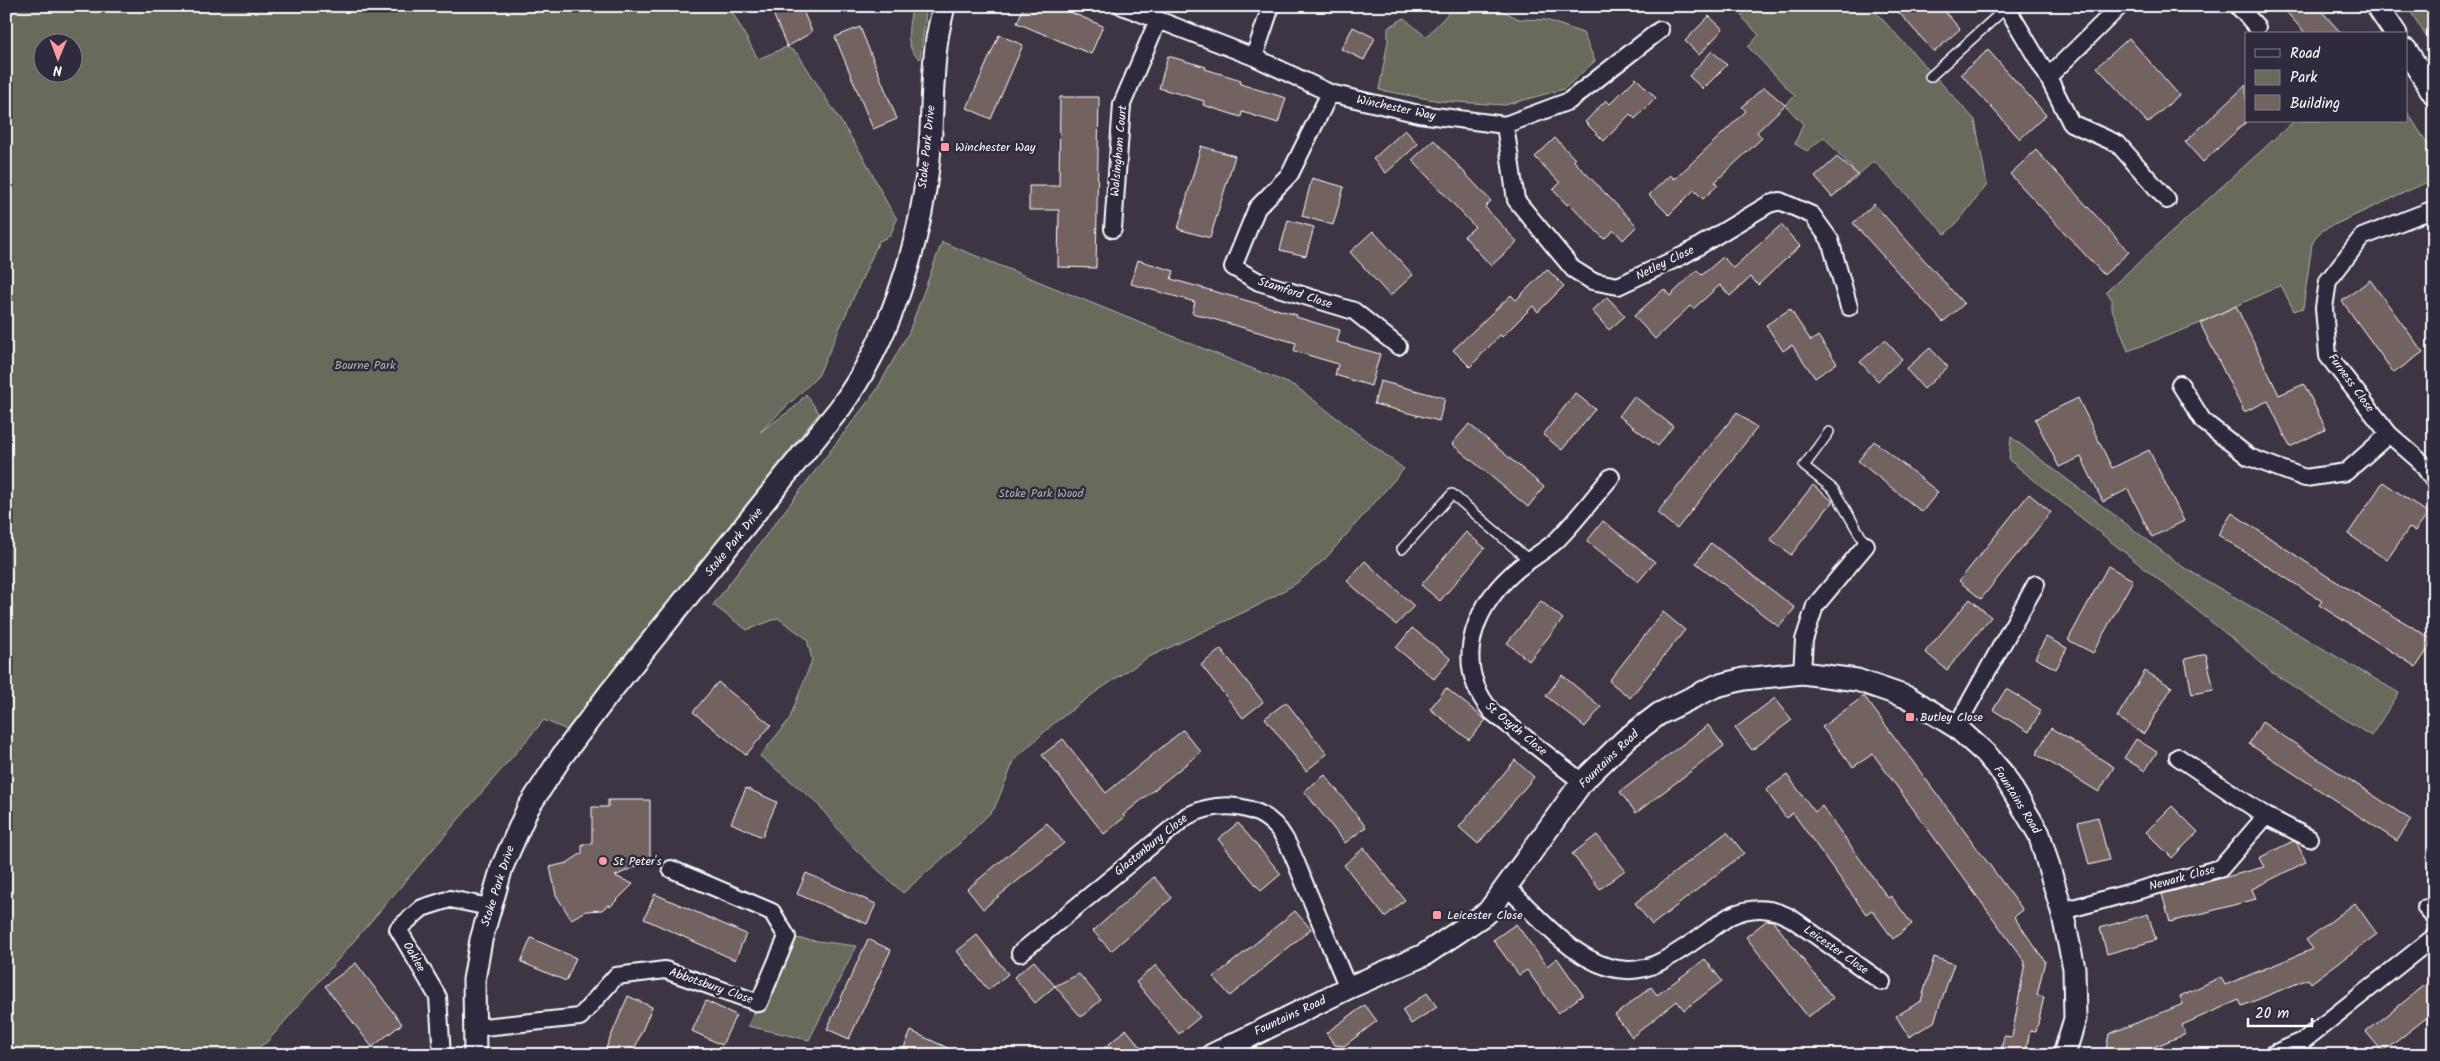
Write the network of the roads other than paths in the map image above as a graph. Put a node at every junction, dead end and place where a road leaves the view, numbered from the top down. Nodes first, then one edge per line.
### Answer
1 (944, 6) edge
2 (1122, 6) edge
3 (1271, 6) edge
4 (2120, 6) edge
5 (2238, 6) edge
6 (2376, 6) edge
7 (2007, 7) edge
8 (1158, 20) junction
9 (2257, 27) dead end
10 (1660, 30) dead end
11 (2395, 32) edge
12 (2408, 53) edge
13 (1254, 57) junction
14 (2048, 77) junction
15 (1930, 78) dead end
16 (1330, 94) junction
17 (2434, 94) edge
18 (1505, 125) junction
19 (2167, 200) dead end
20 (2434, 209) edge
21 (1113, 229) dead end
22 (1849, 307) dead end
23 (1398, 346) dead end
24 (2180, 384) dead end
25 (1829, 432) dead end
26 (2389, 434) junction
27 (1611, 477) dead end
28 (2434, 481) edge
29 (1866, 545) joint
30 (1402, 549) dead end
31 (1530, 561) junction
32 (2036, 584) dead end
33 (1802, 673) junction
34 (1956, 727) junction
35 (2178, 757) dead end
36 (1582, 782) junction
37 (2266, 816) junction
38 (2309, 838) dead end
39 (671, 870) dead end
40 (1507, 887) junction
41 (489, 907) junction
42 (2062, 911) junction
43 (2434, 937) edge
44 (1020, 953) dead end
45 (1882, 982) dead end
46 (1348, 988) junction
47 (474, 1028) junction
48 (442, 1055) edge
49 (475, 1055) edge
50 (1212, 1055) edge
51 (2064, 1055) edge
52 (2271, 1055) edge

1 - 41 street, Stoke Park Drive
2 - 8 street, Winchester Way
3 - 13 street
4 - 14 street
5 - 9 street
6 - 11 street
7 - 14 street
7 - 15 lane
8 - 13 street, Winchester Way
8 - 21 street, Walsingham Court
10 - 18 street, Winchester Way
12 - 17 street
13 - 16 street, Winchester Way
14 - 19 street
16 - 18 street, Winchester Way
16 - 23 street, Stamford Close
18 - 22 street, Netley Close
20 - 26 street, Furness Close
24 - 26 street
25 - 29 lane
26 - 28 street, Furness Close
27 - 31 street, St Osyth Close
29 - 33 street
30 - 31 lane
31 - 36 street, St Osyth Close
32 - 34 street
33 - 34 street, Fountains Road
33 - 36 street, Fountains Road
34 - 42 street, Fountains Road
35 - 37 street
36 - 40 street, Fountains Road
37 - 38 street
37 - 42 street, Newark Close
39 - 47 street, Abbotsbury Close
40 - 45 street, Leicester Close
40 - 46 street, Fountains Road
41 - 47 street, Stoke Park Drive
41 - 48 street, Oaklee
42 - 51 street, Fountains Road
43 - 52 street
44 - 46 street, Glastonbury Close
46 - 50 street, Fountains Road
47 - 49 street, Stoke Park Drive

